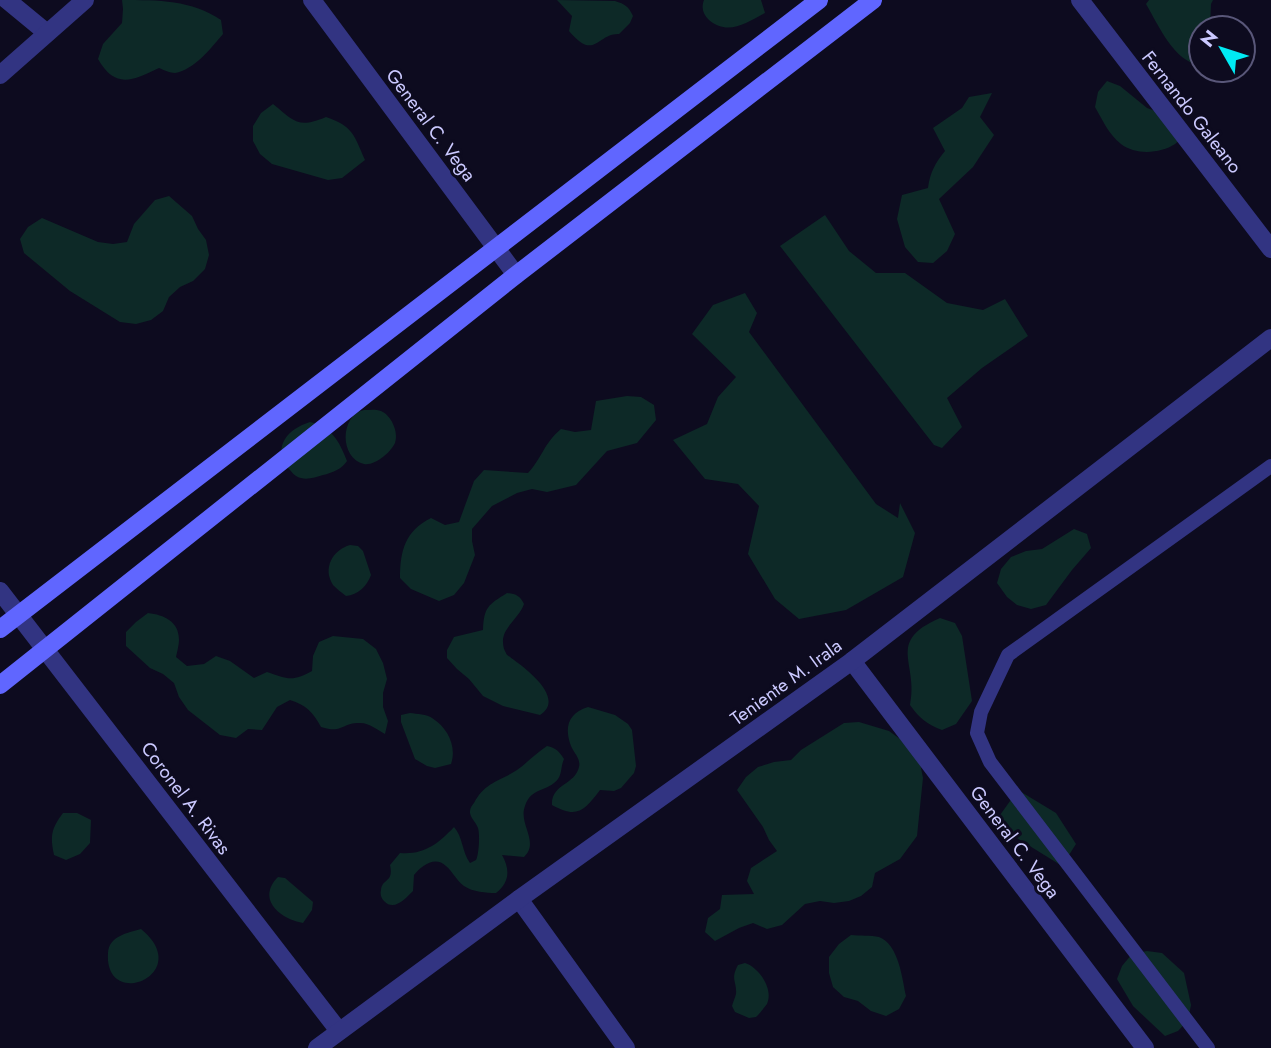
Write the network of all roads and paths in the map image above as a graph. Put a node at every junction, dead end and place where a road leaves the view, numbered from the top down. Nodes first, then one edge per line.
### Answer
1 (7, 0) edge
2 (85, 0) edge
3 (312, 0) edge
4 (819, 0) edge
5 (873, 0) edge
6 (1080, 0) edge
7 (47, 33) junction
8 (0, 75) edge
9 (496, 248) junction
10 (1271, 249) edge
11 (516, 275) junction
12 (1271, 338) edge
13 (1271, 466) edge
14 (0, 591) edge
15 (19, 614) junction
16 (0, 629) edge
17 (46, 649) junction
18 (852, 661) junction
19 (0, 685) edge
20 (519, 899) junction
21 (339, 1031) junction
22 (317, 1048) edge
23 (626, 1048) edge
24 (1145, 1048) edge
25 (1208, 1048) edge

1 - 7 street
2 - 7 street
3 - 9 street, General C. Vega
4 - 9 street
5 - 11 street
6 - 10 street, Fernando Galeano
7 - 8 street
9 - 11 street, General C. Vega
9 - 15 street
11 - 17 street
12 - 18 street, Teniente M. Irala
13 - 25 lane
14 - 15 street, Coronel A. Rivas
15 - 16 street
15 - 17 street, Coronel A. Rivas
17 - 19 street
17 - 21 street, Coronel A. Rivas
18 - 20 street, Teniente M. Irala
18 - 24 street, General C. Vega
20 - 21 street, Teniente M. Irala
20 - 23 street
21 - 22 street, Teniente M. Irala

